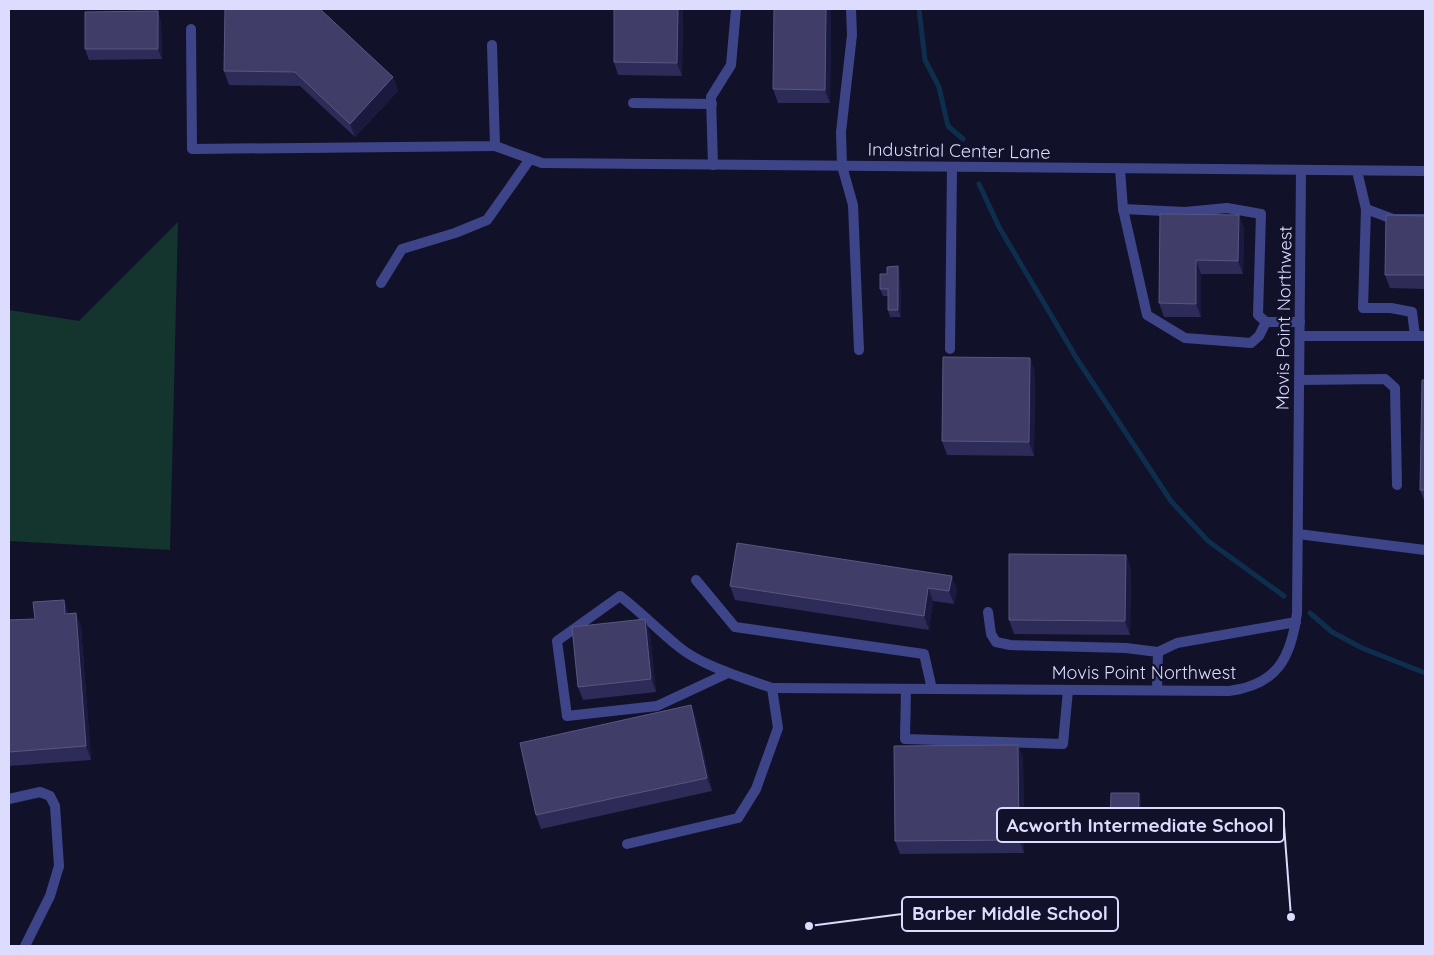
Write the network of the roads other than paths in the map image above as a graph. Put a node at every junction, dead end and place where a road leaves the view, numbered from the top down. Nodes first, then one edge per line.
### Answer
1 (736, 9) edge
2 (851, 9) edge
3 (191, 29) dead end
4 (492, 46) dead end
5 (633, 103) dead end
6 (712, 104) junction
7 (495, 146) junction
8 (530, 159) junction
9 (713, 165) junction
10 (842, 166) junction
11 (952, 167) junction
12 (1120, 169) junction
13 (1302, 170) junction
14 (1357, 171) junction
15 (1425, 171) edge
16 (1123, 209) junction
17 (1366, 209) junction
18 (1425, 219) edge
19 (381, 283) dead end
20 (1266, 322) junction
21 (1300, 322) junction
22 (1300, 336) junction
23 (1420, 336) edge
24 (950, 348) dead end
25 (859, 350) dead end
26 (1299, 380) junction
27 (1397, 485) dead end
28 (1298, 534) junction
29 (1425, 550) edge
30 (696, 580) dead end
31 (988, 612) dead end
32 (1296, 622) junction
33 (1158, 652) junction
34 (728, 673) junction
35 (772, 688) junction
36 (906, 689) junction
37 (932, 689) junction
38 (1068, 690) junction
39 (1157, 690) junction
40 (9, 799) edge
41 (628, 844) dead end
42 (25, 946) edge

1 - 6 street
2 - 10 street
3 - 7 street
4 - 7 street
5 - 6 street
6 - 9 street
7 - 8 street, Industrial Center Lane
8 - 9 street, Industrial Center Lane
8 - 19 street
9 - 10 street, Industrial Center Lane
10 - 11 street, Industrial Center Lane
10 - 25 street
11 - 12 street, Industrial Center Lane
11 - 24 street
12 - 13 street, Industrial Center Lane
12 - 16 street
13 - 14 street, Industrial Center Lane
13 - 21 street, Movis Point Northwest
14 - 15 street, Industrial Center Lane
14 - 17 street
16 - 20 street
16 - 20 street
17 - 18 street
17 - 23 street
20 - 21 street
21 - 22 street, Movis Point Northwest
22 - 23 street
22 - 26 street, Movis Point Northwest
26 - 27 street
26 - 28 street, Movis Point Northwest
28 - 29 street
28 - 32 street, Movis Point Northwest
30 - 37 street
31 - 33 street
32 - 33 street
32 - 39 street, Movis Point Northwest
33 - 39 street
34 - 34 street, Movis Point Northwest
34 - 35 street, Movis Point Northwest
35 - 36 street, Movis Point Northwest
35 - 41 street
36 - 37 street, Movis Point Northwest
36 - 38 street
37 - 38 street, Movis Point Northwest
38 - 39 street, Movis Point Northwest
40 - 42 street

